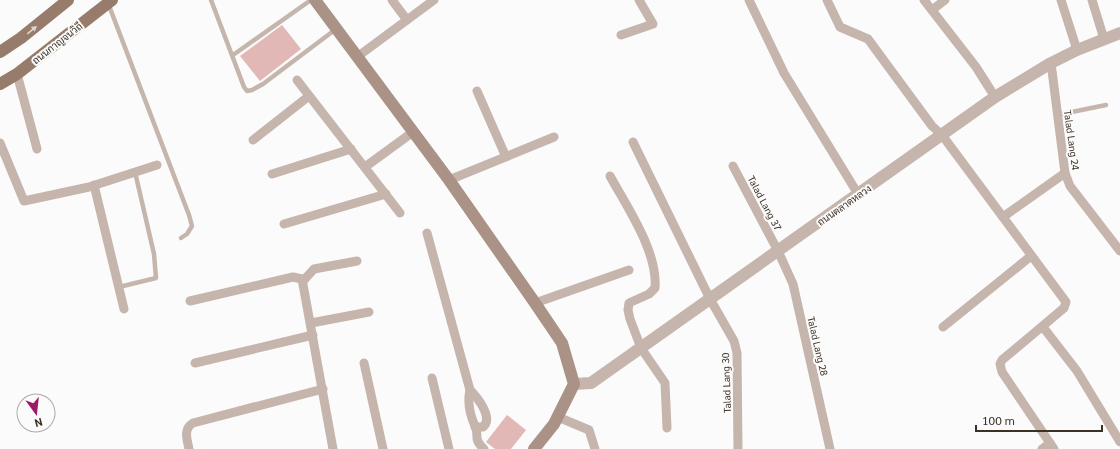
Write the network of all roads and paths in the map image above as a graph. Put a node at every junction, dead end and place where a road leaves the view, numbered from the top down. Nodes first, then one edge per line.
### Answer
1 (68, 0) edge
2 (211, 0) edge
3 (311, 0) edge
4 (315, 0) edge
5 (392, 0) edge
6 (434, 0) edge
7 (639, 0) edge
8 (749, 0) edge
9 (827, 0) edge
10 (924, 0) edge
11 (945, 0) edge
12 (1061, 0) edge
13 (1092, 0) edge
14 (110, 2) edge
15 (932, 10) junction
16 (323, 12) junction
17 (407, 20) junction
18 (336, 29) junction
19 (1120, 33) edge
20 (621, 35) dead end
21 (1104, 39) junction
22 (1077, 50) junction
23 (0, 52) edge
24 (233, 55) junction
25 (357, 57) junction
26 (1051, 63) junction
27 (17, 74) junction
28 (297, 80) dead end
29 (0, 84) edge
30 (477, 91) dead end
31 (309, 96) junction
32 (995, 97) junction
33 (1106, 105) dead end
34 (1057, 115) junction
35 (413, 132) junction
36 (942, 135) junction
37 (554, 137) dead end
38 (253, 140) dead end
39 (634, 142) dead end
40 (0, 143) edge
41 (37, 149) dead end
42 (351, 150) junction
43 (506, 157) junction
44 (157, 165) dead end
45 (733, 166) dead end
46 (365, 167) junction
47 (136, 172) junction
48 (1065, 173) junction
49 (272, 174) dead end
50 (610, 176) dead end
51 (449, 180) junction
52 (94, 185) junction
53 (386, 194) junction
54 (858, 194) junction
55 (400, 213) dead end
56 (1003, 217) junction
57 (284, 224) dead end
58 (427, 233) dead end
59 (181, 238) dead end
60 (778, 251) junction
61 (1120, 251) edge
62 (1031, 256) junction
63 (357, 261) dead end
64 (629, 270) dead end
65 (303, 281) junction
66 (119, 287) junction
67 (710, 299) junction
68 (190, 301) dead end
69 (535, 302) junction
70 (124, 309) dead end
71 (369, 312) dead end
72 (311, 323) junction
73 (1043, 327) junction
74 (944, 328) dead end
75 (313, 334) junction
76 (641, 348) junction
77 (195, 363) dead end
78 (364, 363) dead end
79 (432, 378) dead end
80 (574, 384) junction
81 (323, 389) junction
82 (470, 390) junction
83 (558, 417) junction
84 (475, 427) junction
85 (667, 428) dead end
86 (1120, 442) edge
87 (1052, 446) edge
88 (189, 449) edge
89 (333, 449) edge
90 (383, 449) edge
91 (449, 449) edge
92 (484, 449) edge
93 (534, 449) edge
94 (595, 449) edge
95 (738, 449) edge
96 (830, 449) edge
97 (1042, 449) edge

23 -> 1 main road
2 - 24 lane
3 - 16 main road
3 - 24 lane
4 - 16 main road
5 - 17 street
6 - 17 street
7 - 20 street
8 - 54 street
9 - 36 street
10 - 15 street
11 - 15 street
12 - 22 street
13 - 21 street
14 - 27 main road, ถนนกาญจนวิถี
14 - 59 lane
15 - 32 street
16 - 18 main road
17 - 25 street
18 - 24 lane
18 - 25 main road
19 - 21 street, ถนนตลาดหลวง
21 - 22 street, ถนนตลาดหลวง
22 - 26 street, ถนนตลาดหลวง
25 - 35 main road
26 - 32 street, ถนนตลาดหลวง
26 - 34 street, Talad Lang 24
27 - 29 main road, ถนนกาญจนวิถี
27 - 41 street
28 - 31 street
30 - 43 street
31 - 38 street
31 - 42 street
32 - 36 street, ถนนตลาดหลวง
33 - 34 lane
34 - 48 street, Talad Lang 24
35 - 46 street
35 - 51 main road
36 - 54 street, ถนนตลาดหลวง
36 - 56 street
37 - 43 street
39 - 67 street, Talad Lang 30
40 - 52 street
42 - 46 street
42 - 49 street
43 - 51 street
44 - 47 street
45 - 60 street, Talad Lang 37
46 - 53 street
47 - 52 street
47 - 66 lane
48 - 56 street
48 - 61 street, Talad Lang 24
50 - 76 street
51 - 69 main road
52 - 66 street
53 - 55 street
53 - 57 street
54 - 60 street, ถนนตลาดหลวง
56 - 62 street
58 - 82 street
60 - 67 street, ถนนตลาดหลวง
60 - 96 street, Talad Lang 28
62 - 73 street
62 - 74 street
63 - 65 street
64 - 69 street
65 - 68 street
65 - 72 street
66 - 70 street
67 - 76 street, ถนนตลาดหลวง
67 - 95 street, Talad Lang 30
69 - 80 main road
71 - 72 street
72 - 75 street
73 - 86 street
73 - 87 street
75 - 77 street
75 - 81 street
76 - 80 street, ถนนตลาดหลวง
76 - 85 street
78 - 90 street
79 - 91 street
80 - 83 main road
81 - 88 street
81 - 89 street
82 - 84 street
82 - 84 street
83 - 93 main road
83 - 94 street
84 - 92 street
87 - 97 street

